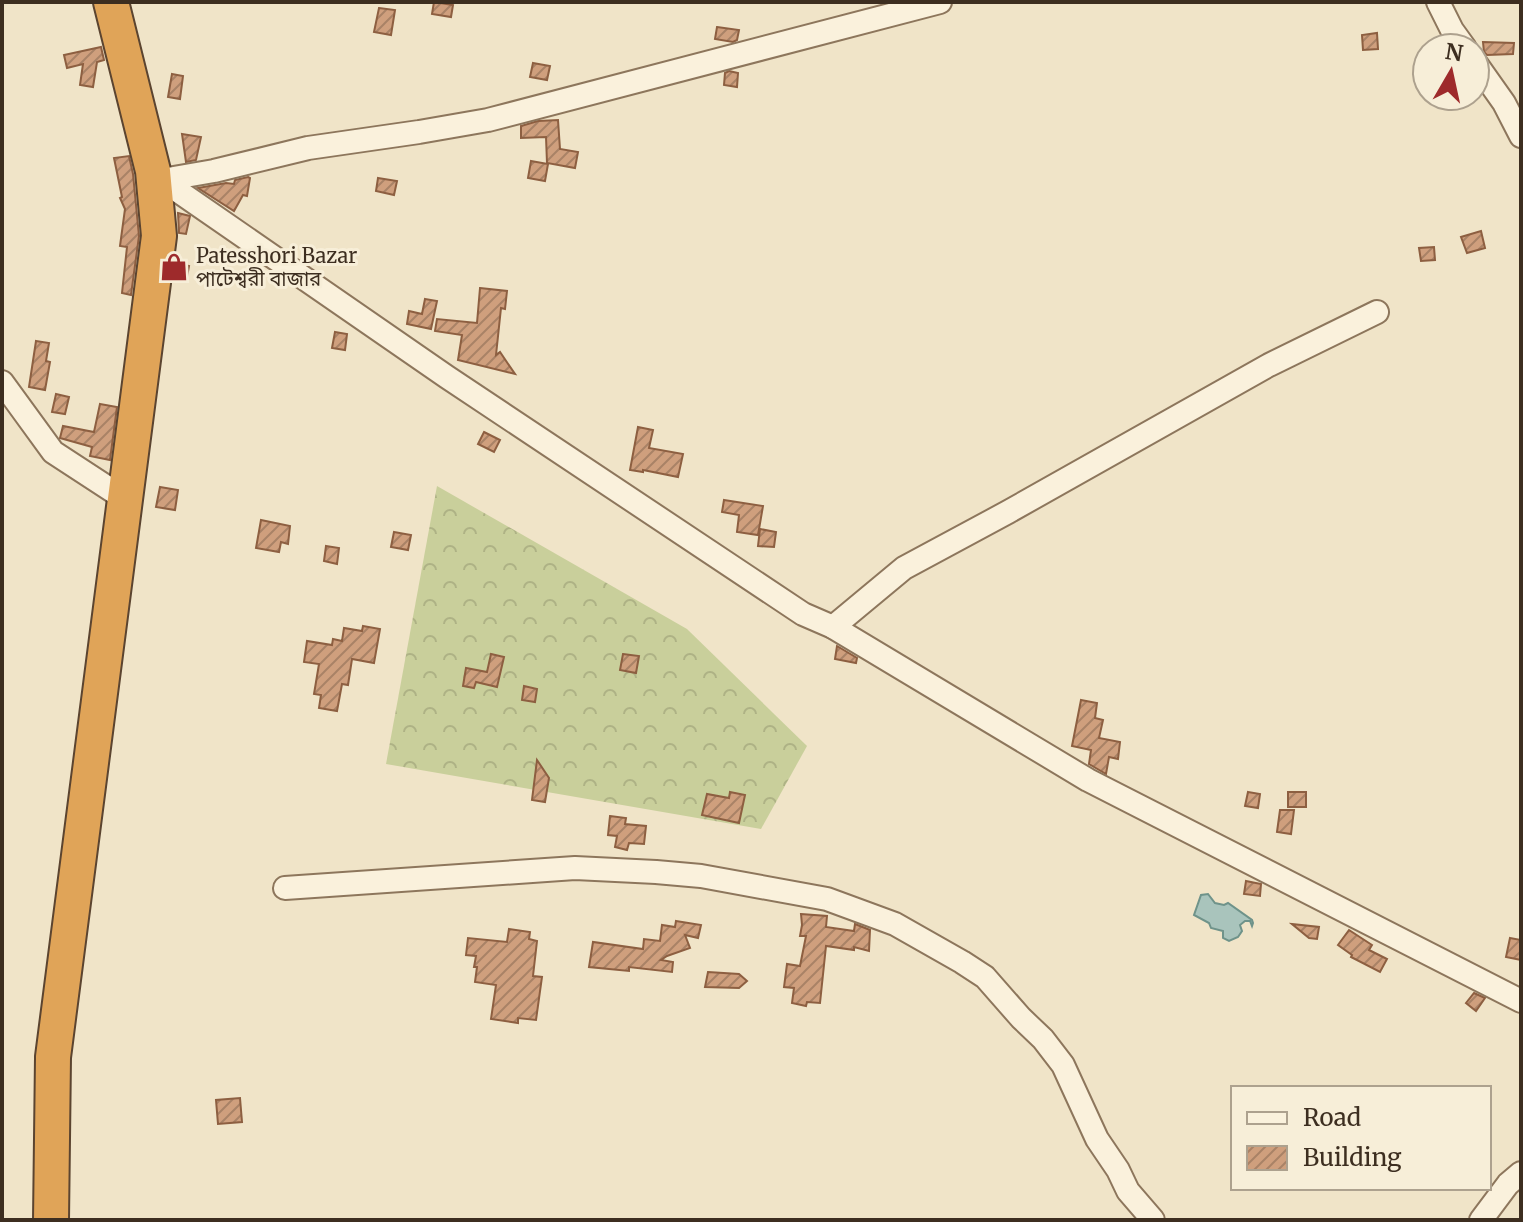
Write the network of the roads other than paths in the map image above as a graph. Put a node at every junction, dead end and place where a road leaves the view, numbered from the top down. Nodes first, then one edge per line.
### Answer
1 (111, 2) edge
2 (940, 2) edge
3 (1438, 2) edge
4 (1453, 32) edge
5 (1491, 85) edge
6 (1521, 136) edge
7 (157, 175) junction
8 (1377, 312) dead end
9 (2, 382) edge
10 (125, 499) junction
11 (833, 627) junction
12 (285, 888) dead end
13 (1521, 1001) edge
14 (1521, 1173) edge
15 (51, 1220) edge
16 (1153, 1220) edge
17 (1481, 1220) edge

1 - 7 highway
2 - 7 street
3 - 4 street
5 - 6 street
7 - 10 highway
7 - 11 street
8 - 11 street
9 - 10 street
10 - 15 highway
11 - 13 street
12 - 16 street
14 - 17 street

